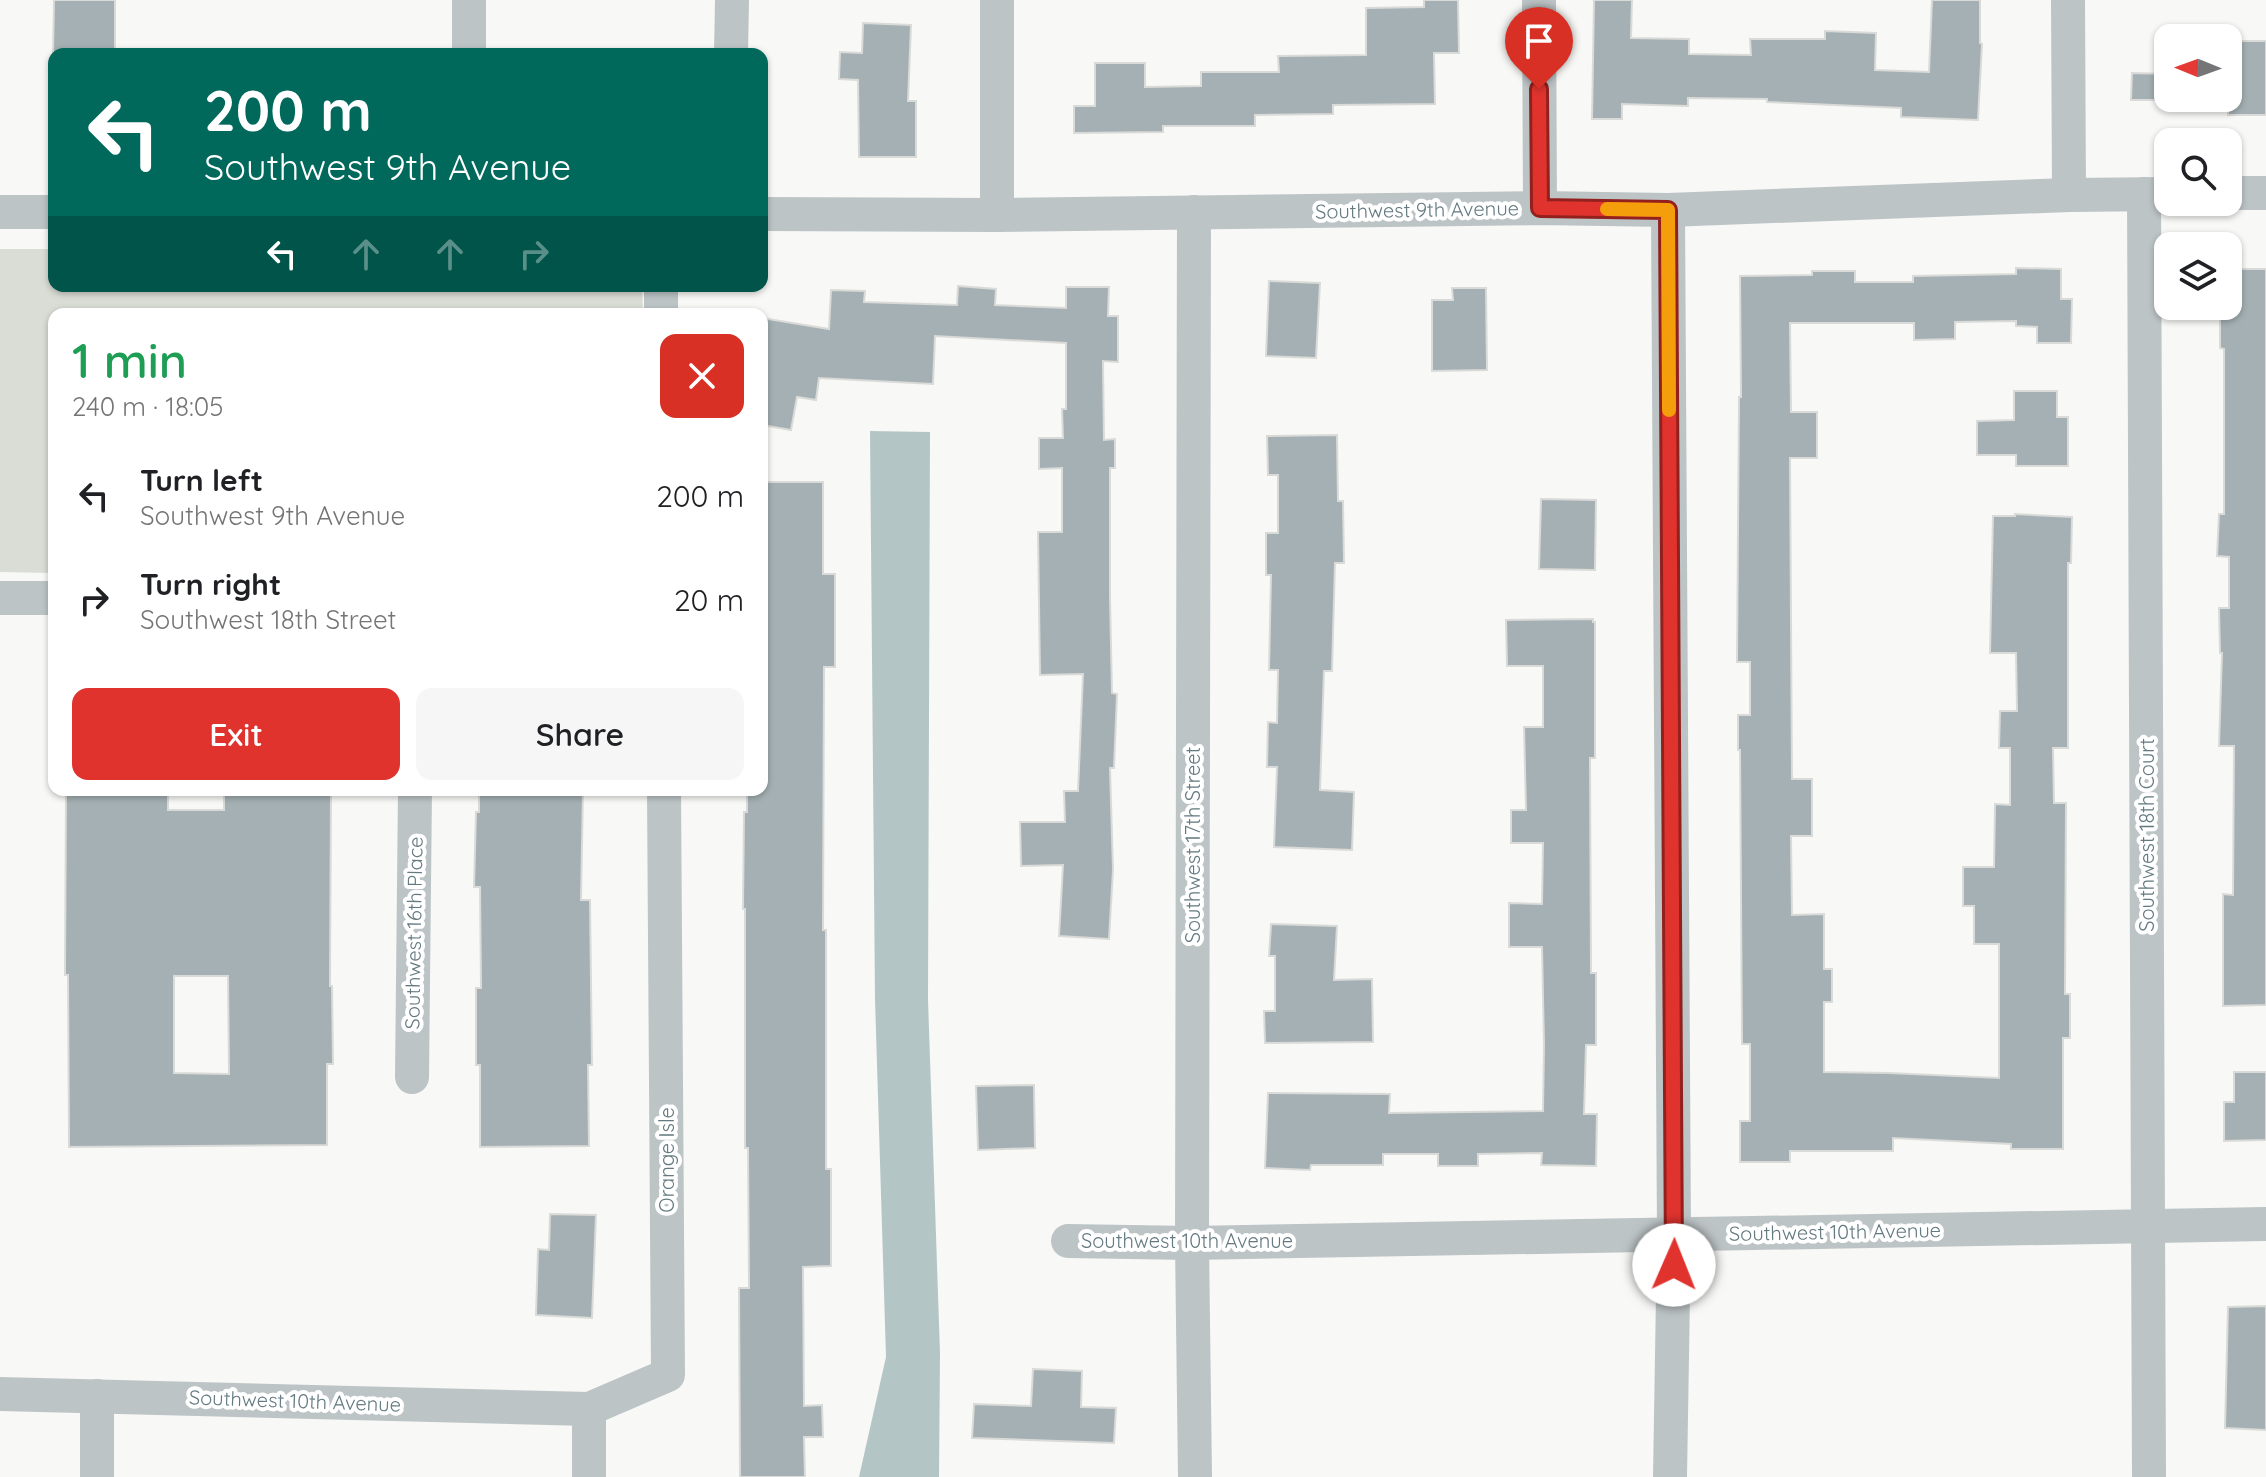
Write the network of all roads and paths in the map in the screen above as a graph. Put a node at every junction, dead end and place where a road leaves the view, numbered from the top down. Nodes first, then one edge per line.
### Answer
1 (469, 0) edge
2 (732, 0) edge
3 (997, 0) edge
4 (1539, 0) edge
5 (2068, 0) edge
6 (469, 48) edge
7 (731, 48) edge
8 (2242, 193) edge
9 (2266, 193) edge
10 (2154, 194) edge
11 (2069, 195) junction
12 (1540, 208) junction
13 (1668, 210) junction
14 (0, 212) edge
15 (48, 212) edge
16 (1194, 212) junction
17 (768, 214) edge
18 (997, 215) junction
19 (2156, 216) edge
20 (0, 598) edge
21 (48, 598) edge
22 (415, 796) edge
23 (664, 796) edge
24 (412, 1077) dead end
25 (2266, 1224) edge
26 (2148, 1226) junction
27 (1674, 1235) junction
28 (1068, 1241) dead end
29 (1192, 1243) junction
30 (0, 1394) edge
31 (97, 1396) junction
32 (589, 1409) junction
33 (97, 1477) edge
34 (589, 1477) edge
35 (1195, 1477) edge
36 (1670, 1477) edge
37 (2149, 1477) edge

1 - 6 street
2 - 7 street
3 - 18 street
4 - 12 street
5 - 11 street
8 - 9 street
10 - 11 street, Southwest 9th Avenue
11 - 13 street, Southwest 9th Avenue
12 - 13 street, Southwest 9th Avenue
12 - 16 street, Southwest 9th Avenue
13 - 27 street
14 - 15 street
16 - 18 street, Southwest 9th Avenue
16 - 29 street, Southwest 17th Street
17 - 18 street, Southwest 9th Avenue
19 - 26 street, Southwest 18th Court
20 - 21 street
22 - 24 street, Southwest 16th Place
23 - 32 street, Orange Isle
25 - 26 street, Southwest 10th Avenue
26 - 27 street, Southwest 10th Avenue
26 - 37 street, Southwest 18th Court
27 - 29 street, Southwest 10th Avenue
27 - 36 street
28 - 29 street, Southwest 10th Avenue
29 - 35 street, Southwest 17th Street
30 - 31 street, Southwest 10th Avenue
31 - 32 street, Southwest 10th Avenue
31 - 33 street
32 - 34 street

